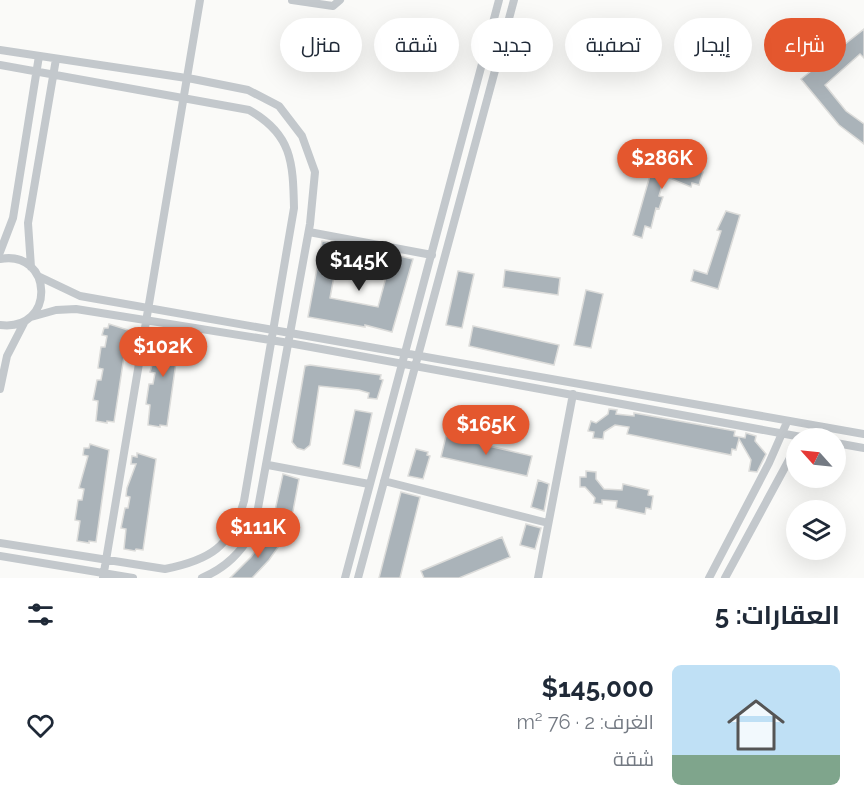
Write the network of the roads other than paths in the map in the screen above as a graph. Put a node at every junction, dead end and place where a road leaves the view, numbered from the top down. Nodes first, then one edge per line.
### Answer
1 (200, 0) edge
2 (292, 0) edge
3 (340, 0) edge
4 (499, 0) edge
5 (514, 0) edge
6 (0, 50) edge
7 (39, 56) junction
8 (56, 59) junction
9 (0, 65) edge
10 (38, 72) junction
11 (53, 75) junction
12 (186, 79) junction
13 (183, 98) junction
14 (309, 232) junction
15 (0, 252) edge
16 (432, 255) junction
17 (0, 259) edge
18 (31, 267) junction
19 (38, 276) junction
20 (148, 308) junction
21 (28, 320) junction
22 (146, 322) junction
23 (0, 325) edge
24 (272, 330) junction
25 (291, 332) junction
26 (270, 342) junction
27 (289, 343) junction
28 (404, 353) junction
29 (418, 356) junction
30 (402, 363) junction
31 (415, 365) junction
32 (0, 389) edge
33 (573, 394) junction
34 (787, 422) junction
35 (807, 425) junction
36 (806, 428) edge
37 (782, 433) junction
38 (786, 434) edge
39 (864, 434) edge
40 (846, 445) edge
41 (864, 448) edge
42 (268, 465) junction
43 (786, 466) edge
44 (384, 481) junction
45 (369, 484) junction
46 (548, 523) junction
47 (0, 543) edge
48 (0, 556) edge
49 (106, 560) junction
50 (103, 575) edge
51 (134, 578) edge
52 (202, 578) edge
53 (345, 578) edge
54 (358, 578) edge
55 (538, 578) edge
56 (709, 578) edge
57 (726, 578) edge

1 - 12 street
2 - 3 street
4 - 16 street
5 - 29 street
6 - 7 street
7 - 8 street
7 - 10 street
8 - 11 street
8 - 12 street
9 - 10 street
10 - 11 street
10 - 15 street
11 - 13 street
11 - 18 street
12 - 13 street
12 - 14 street
13 - 20 street
13 - 24 street
14 - 16 street
14 - 25 street
16 - 28 street
17 - 18 street
18 - 19 street
19 - 20 street
19 - 21 street
20 - 22 street
20 - 24 street
21 - 22 street
21 - 23 street
21 - 32 street
22 - 26 street
22 - 49 street
24 - 25 street
24 - 26 street
25 - 27 street
25 - 28 street
26 - 27 street
26 - 49 street
27 - 30 street
27 - 42 street
28 - 29 street
28 - 30 street
29 - 31 street
29 - 34 street
30 - 31 street
30 - 45 street
31 - 33 street
31 - 44 street
33 - 37 street
33 - 46 street
34 - 35 street
34 - 37 street
35 - 36 street
35 - 39 street
37 - 38 street
37 - 56 street
40 - 41 street
42 - 45 street
42 - 52 street
43 - 57 street
44 - 46 street
44 - 54 street
45 - 53 street
46 - 55 street
47 - 49 street
48 - 50 street
49 - 50 street
50 - 51 street

